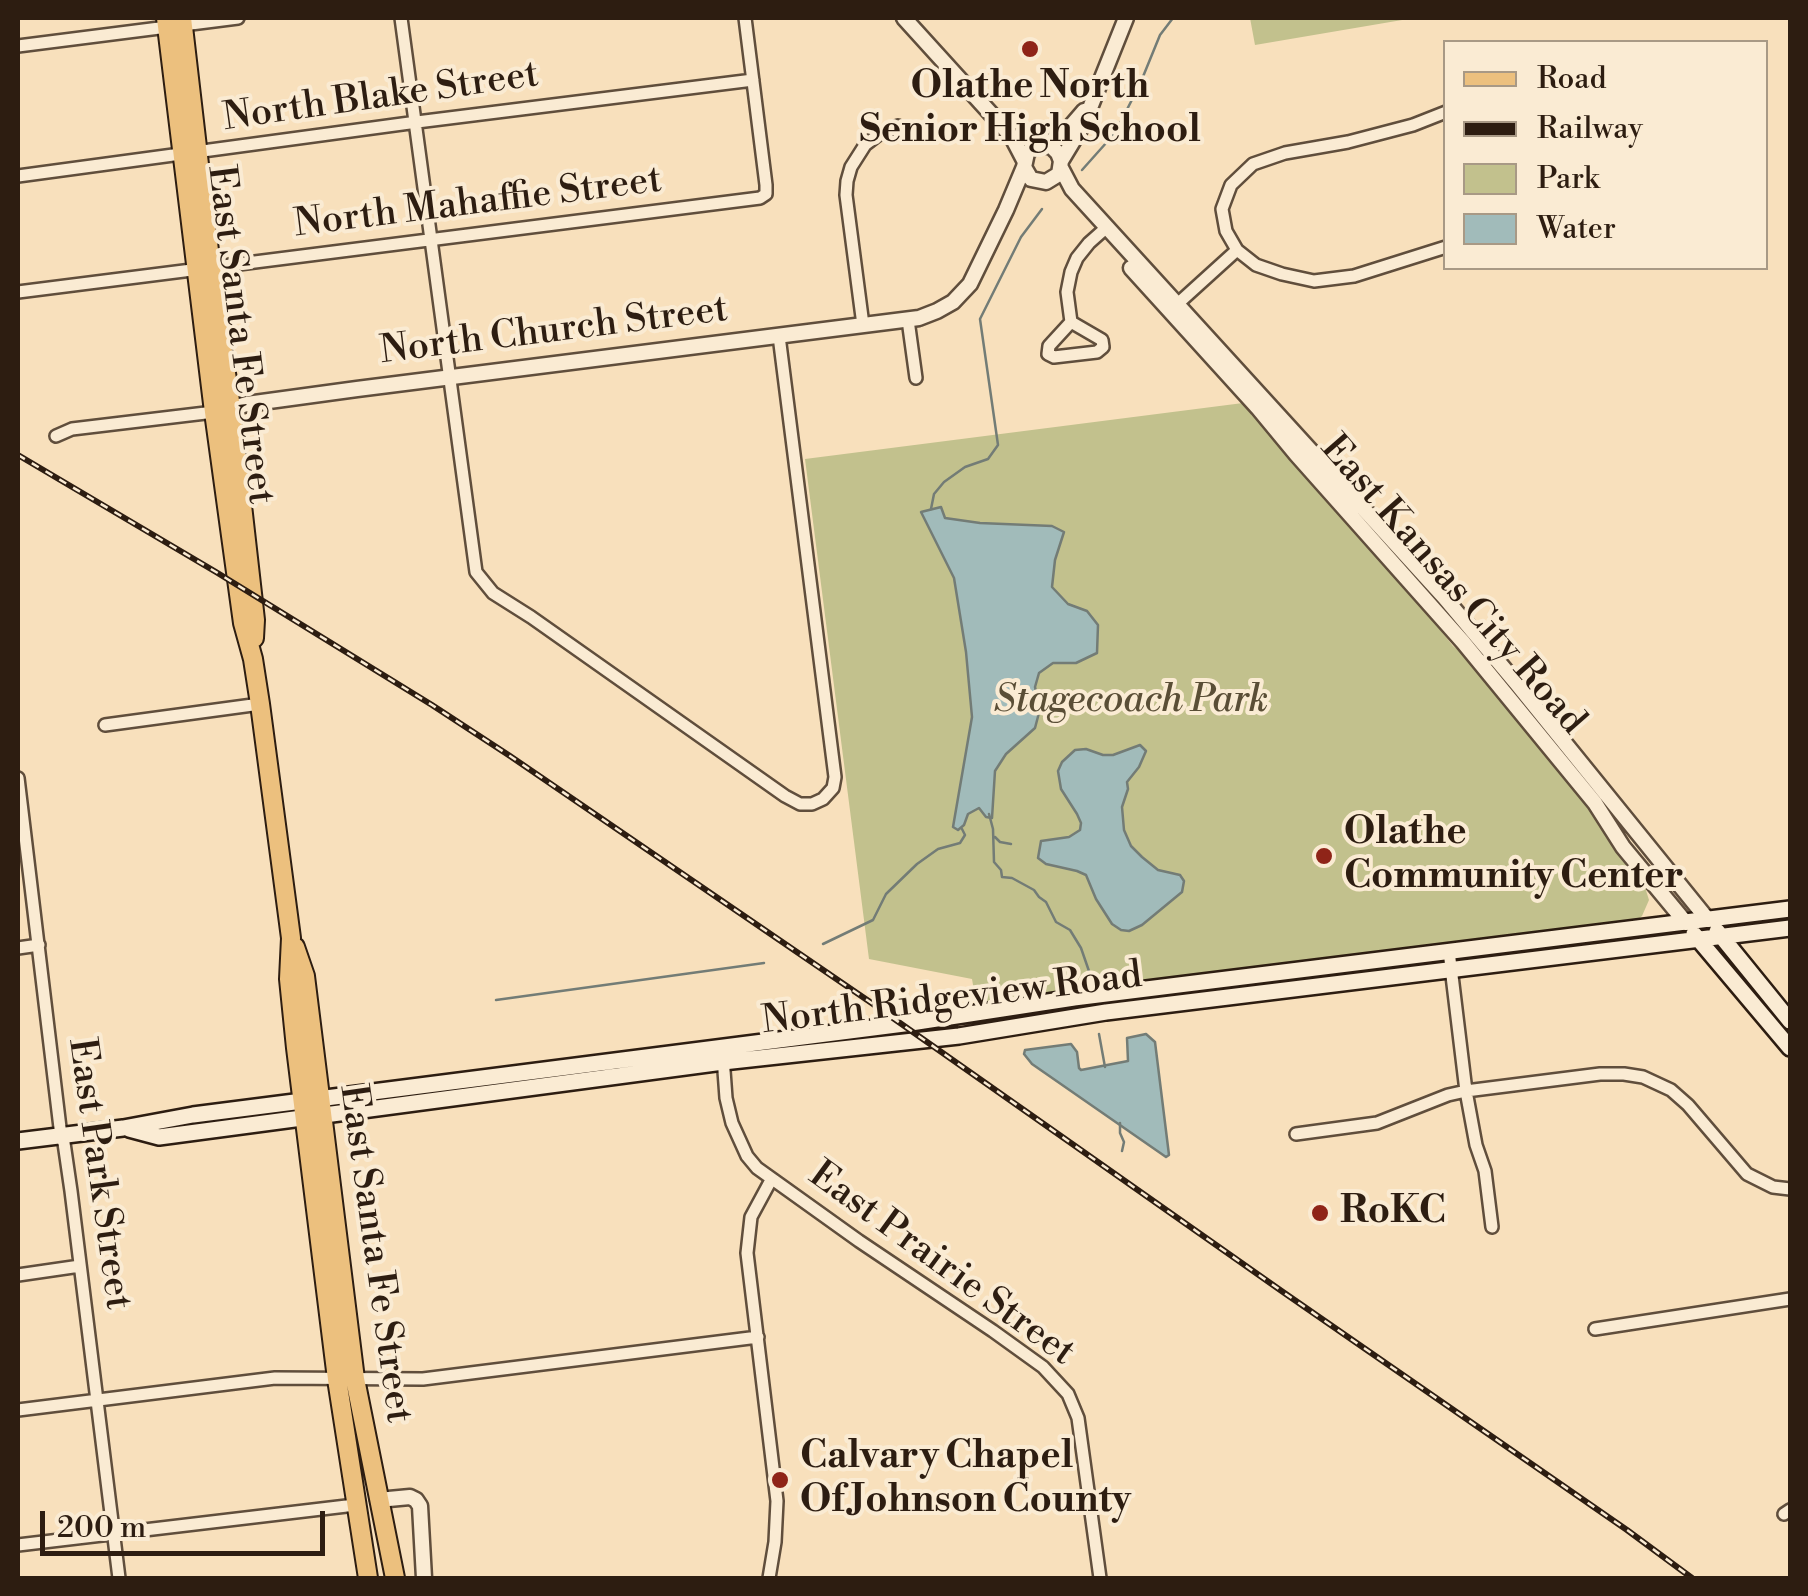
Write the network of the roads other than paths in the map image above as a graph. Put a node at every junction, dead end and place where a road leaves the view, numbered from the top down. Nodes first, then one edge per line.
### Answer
1 (238, 18) edge
2 (401, 18) edge
3 (745, 18) edge
4 (904, 18) edge
5 (917, 18) edge
6 (1126, 18) edge
7 (175, 22) edge
8 (18, 46) edge
9 (753, 80) junction
10 (1096, 94) junction
11 (1443, 113) edge
12 (417, 122) junction
13 (898, 126) dead end
14 (1041, 145) junction
15 (190, 154) junction
16 (1024, 164) junction
17 (1061, 164) junction
18 (18, 176) edge
19 (1043, 182) junction
20 (1006, 210) junction
21 (1103, 230) junction
22 (432, 240) junction
23 (1443, 248) edge
24 (1238, 250) junction
25 (204, 269) junction
26 (18, 292) edge
27 (1173, 308) junction
28 (908, 320) junction
29 (1070, 322) junction
30 (863, 325) junction
31 (779, 336) junction
32 (450, 378) junction
33 (916, 378) dead end
34 (223, 410) junction
35 (56, 436) dead end
36 (260, 704) junction
37 (105, 725) dead end
38 (18, 778) edge
39 (1790, 909) edge
40 (1708, 920) junction
41 (1686, 923) junction
42 (1790, 928) edge
43 (1722, 936) junction
44 (1699, 939) junction
45 (38, 945) junction
46 (18, 948) edge
47 (1449, 951) junction
48 (1452, 970) junction
49 (1790, 1020) edge
50 (1790, 1048) edge
51 (723, 1055) junction
52 (1466, 1091) junction
53 (313, 1109) junction
54 (123, 1128) junction
55 (1296, 1134) dead end
56 (61, 1136) junction
57 (18, 1141) edge
58 (772, 1180) junction
59 (1790, 1189) edge
60 (1492, 1227) dead end
61 (80, 1266) junction
62 (18, 1275) edge
63 (1790, 1299) edge
64 (1595, 1329) dead end
65 (758, 1337) junction
66 (346, 1379) junction
67 (97, 1400) junction
68 (18, 1410) edge
69 (346, 1442) junction
70 (378, 1500) junction
71 (355, 1505) junction
72 (114, 1534) junction
73 (18, 1545) edge
74 (392, 1570) edge
75 (120, 1578) edge
76 (368, 1578) edge
77 (424, 1578) edge
78 (769, 1578) edge
79 (1100, 1578) edge

1 - 7 street
2 - 12 street
3 - 9 street
4 - 16 street
5 - 14 street
6 - 10 street
7 - 8 street
7 - 15 main road, East Santa Fe Street
9 - 12 street, North Blake Street
9 - 22 street, North Mahaffie Street
10 - 14 street
10 - 17 street
11 - 24 street
12 - 15 street, North Blake Street
12 - 22 street
13 - 30 street
14 - 16 street
14 - 17 street
15 - 18 street, North Blake Street
15 - 25 main road, East Santa Fe Street
16 - 19 street
16 - 20 street, North Church Street
17 - 19 street
17 - 21 street, East Kansas City Road
19 - 20 street, North Church Street
19 - 21 street, East Kansas City Road
20 - 28 street, North Church Street
21 - 27 street, East Kansas City Road
21 - 29 street
22 - 25 street, North Mahaffie Street
22 - 32 street
23 - 24 street
24 - 27 street
25 - 26 street, North Mahaffie Street
25 - 34 main road, East Santa Fe Street
27 - 40 street, East Kansas City Road
27 - 41 street, East Kansas City Road
28 - 30 street, North Church Street
28 - 33 street
29 - 29 street
30 - 31 street, North Church Street
31 - 32 street, North Church Street
31 - 32 street
32 - 34 street, North Church Street
34 - 35 street, North Church Street
34 - 36 main road, East Santa Fe Street
36 - 37 street
36 - 53 main road, East Santa Fe Street
38 - 45 street, East Park Street
39 - 40 main road, North Ridgeview Road
40 - 41 main road, North Ridgeview Road
40 - 43 main road, East Kansas City Road
41 - 44 main road, East Kansas City Road
41 - 47 main road, North Ridgeview Road
42 - 43 main road, North Ridgeview Road
43 - 44 main road, North Ridgeview Road
43 - 49 main road, East Kansas City Road
44 - 48 main road, North Ridgeview Road
44 - 50 main road, East Kansas City Road
45 - 46 street
45 - 56 street, East Park Street
47 - 48 street
47 - 51 main road, North Ridgeview Road
48 - 51 main road, North Ridgeview Road
48 - 52 street
51 - 53 main road, North Ridgeview Road
51 - 58 street, East Prairie Street
52 - 55 street
52 - 59 street
52 - 60 street
53 - 54 main road, North Ridgeview Road
53 - 54 main road, North Ridgeview Road
53 - 66 main road, East Santa Fe Street
54 - 56 main road, North Ridgeview Road
56 - 57 main road, North Ridgeview Road
56 - 61 street, East Park Street
58 - 65 street
58 - 79 street, East Prairie Street
61 - 62 street
61 - 67 street, East Park Street
63 - 64 street
65 - 66 street
65 - 78 street
66 - 67 street
66 - 69 main road, East Santa Fe Street
66 - 70 main road, East Santa Fe Street
67 - 68 street
67 - 72 street, East Park Street
69 - 70 main road
69 - 71 main road, East Santa Fe Street
70 - 74 main road, East Santa Fe Street
70 - 77 street
71 - 72 street
71 - 74 main road
71 - 76 main road, East Santa Fe Street
72 - 73 street
72 - 75 street, East Park Street

